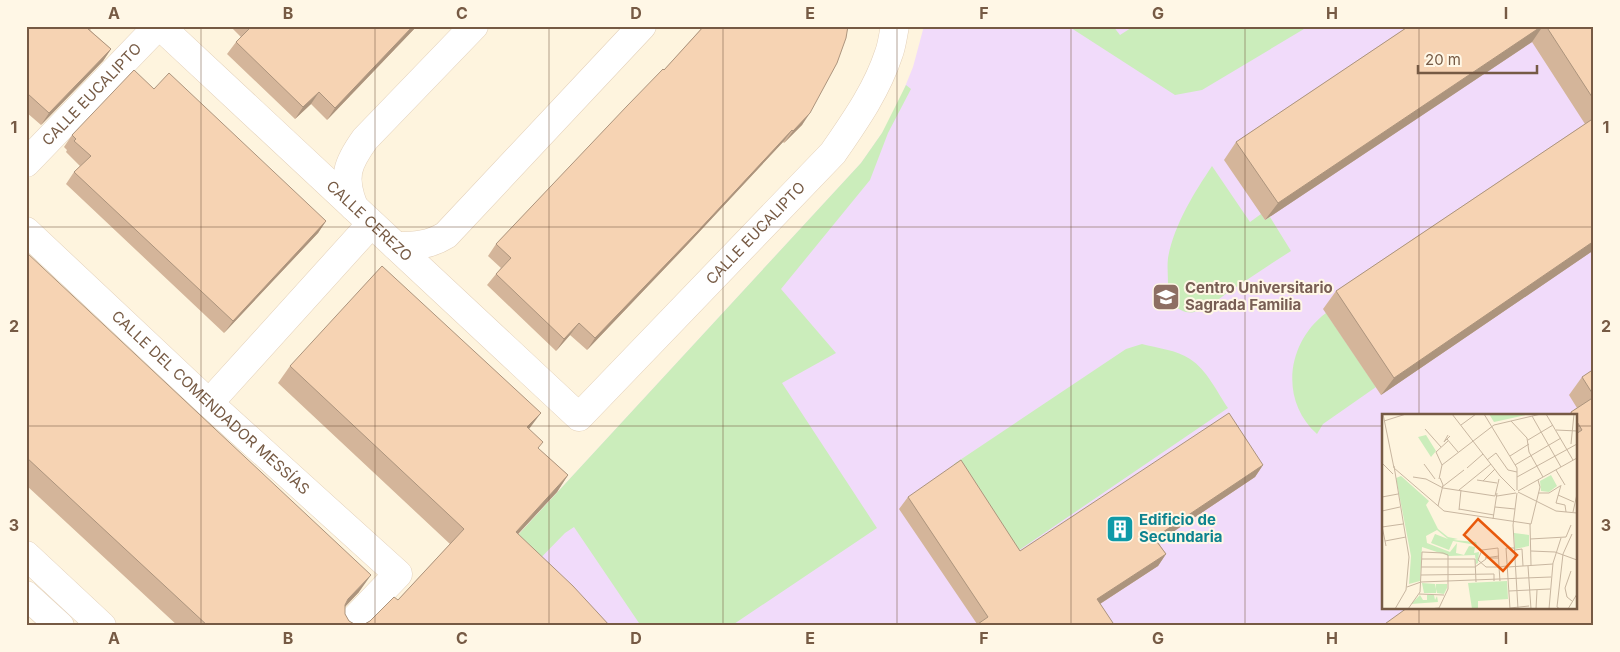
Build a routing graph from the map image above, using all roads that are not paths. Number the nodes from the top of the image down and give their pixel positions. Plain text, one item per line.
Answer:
1 (159, 26) edge
2 (474, 26) edge
3 (642, 26) edge
4 (895, 26) edge
5 (26, 164) edge
6 (362, 216) junction
7 (26, 231) edge
8 (396, 246) junction
9 (209, 403) junction
10 (580, 417) joint
11 (26, 555) edge
12 (26, 595) edge
13 (60, 626) edge
14 (102, 626) edge
15 (348, 626) edge

1 - 5 street, CALLE EUCALIPTO
1 - 6 street, CALLE CEREZO
2 - 6 street
3 - 8 street
4 - 10 street, CALLE EUCALIPTO
6 - 8 street, CALLE CEREZO
6 - 9 street
7 - 9 street, CALLE DEL COMENDADOR MESSÍAS
8 - 10 street, CALLE CEREZO
9 - 15 street, CALLE DEL COMENDADOR MESSÍAS
11 - 14 street
12 - 13 street

